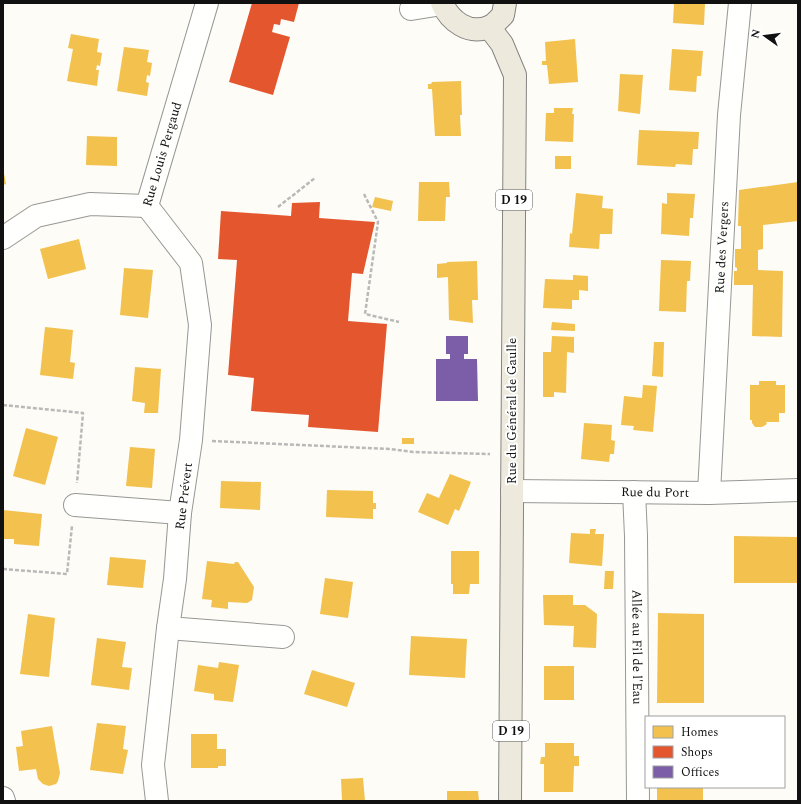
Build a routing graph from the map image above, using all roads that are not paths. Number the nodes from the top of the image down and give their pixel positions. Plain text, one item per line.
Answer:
1 (207, 3) edge
2 (505, 3) edge
3 (740, 3) edge
4 (442, 4) edge
5 (410, 9) dead end
6 (489, 27) junction
7 (147, 206) junction
8 (3, 238) edge
9 (798, 490) edge
10 (512, 491) junction
11 (634, 492) junction
12 (710, 493) junction
13 (75, 505) road end
14 (180, 513) junction
15 (168, 628) junction
16 (283, 637) dead end
17 (157, 801) edge
18 (510, 801) edge
19 (638, 801) edge

1 - 7 street, Rue Louis Pergaud
2 - 6 main road
3 - 12 street, Rue des Vergers
4 - 5 street
4 - 6 main road
6 - 10 main road, Rue du Général de Gaulle / D 19
7 - 8 street, Rue Louis Pergaud
7 - 14 street, Rue Prévert
9 - 12 street, Rue du Port
10 - 11 street, Rue du Port
10 - 18 main road, Rue du Général de Gaulle / D 19
11 - 12 street, Rue du Port
11 - 19 street, Allée au Fil de l'Eau
13 - 14 street
14 - 15 street, Rue Prévert
15 - 16 street
15 - 17 street, Rue Prévert

